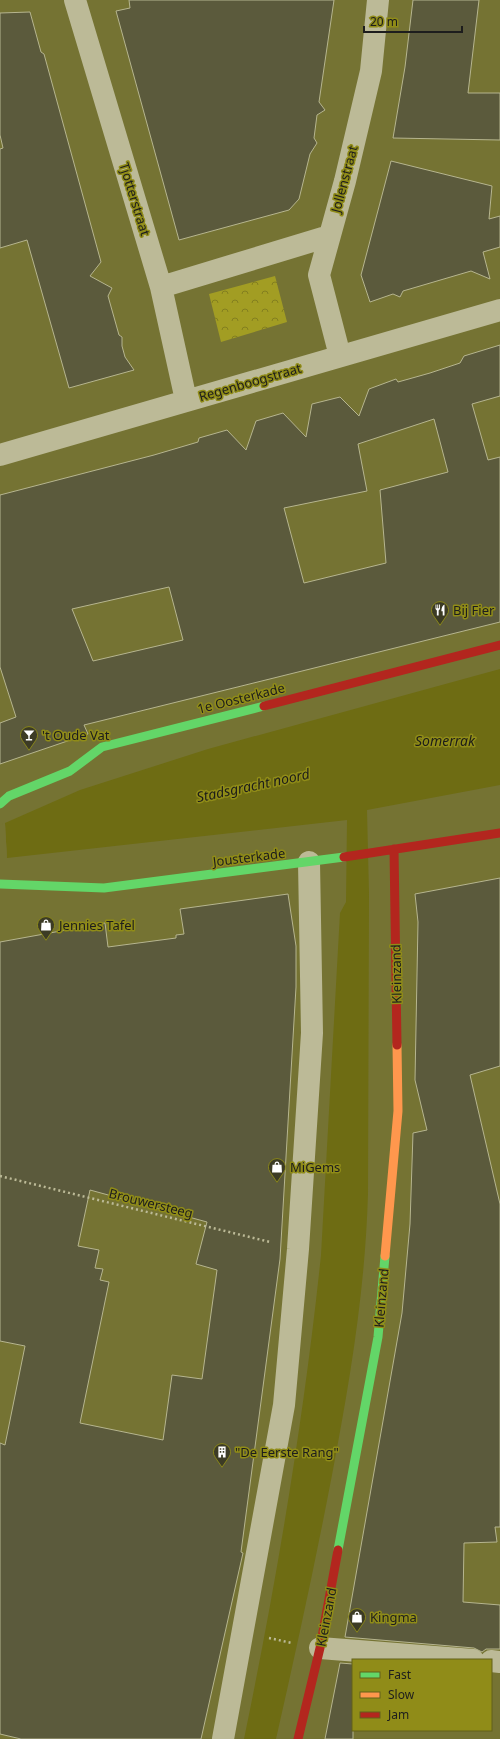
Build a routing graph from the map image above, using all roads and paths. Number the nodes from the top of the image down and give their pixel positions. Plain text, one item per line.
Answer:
1 (75, 0) edge
2 (378, 0) edge
3 (329, 236) junction
4 (161, 287) junction
5 (500, 310) edge
6 (340, 356) junction
7 (186, 400) junction
8 (0, 455) edge
9 (500, 645) edge
10 (0, 804) edge
11 (500, 833) edge
12 (394, 849) junction
13 (309, 862) junction
14 (0, 884) edge
15 (0, 1176) edge
16 (298, 1249) junction
17 (263, 1636) dead end
18 (310, 1646) junction
19 (461, 1659) edge
20 (223, 1739) edge
21 (298, 1739) edge

1 - 4 street, Tjotterstraat
2 - 3 street, Jollenstraat
3 - 4 street
3 - 6 street, Jollenstraat
4 - 7 street, Tjotterstraat
5 - 6 street, Regenboogstraat
6 - 7 street, Regenboogstraat
7 - 8 street, Regenboogstraat
9 - 10 street, 1e Oosterkade
11 - 12 street, Jousterkade
12 - 13 street, Jousterkade
12 - 18 street, Kleinzand
13 - 14 street, Jousterkade
13 - 16 street
15 - 16 path, Brouwersteeg
16 - 20 street
17 - 18 path
18 - 19 street
18 - 21 street, Kleinzand

